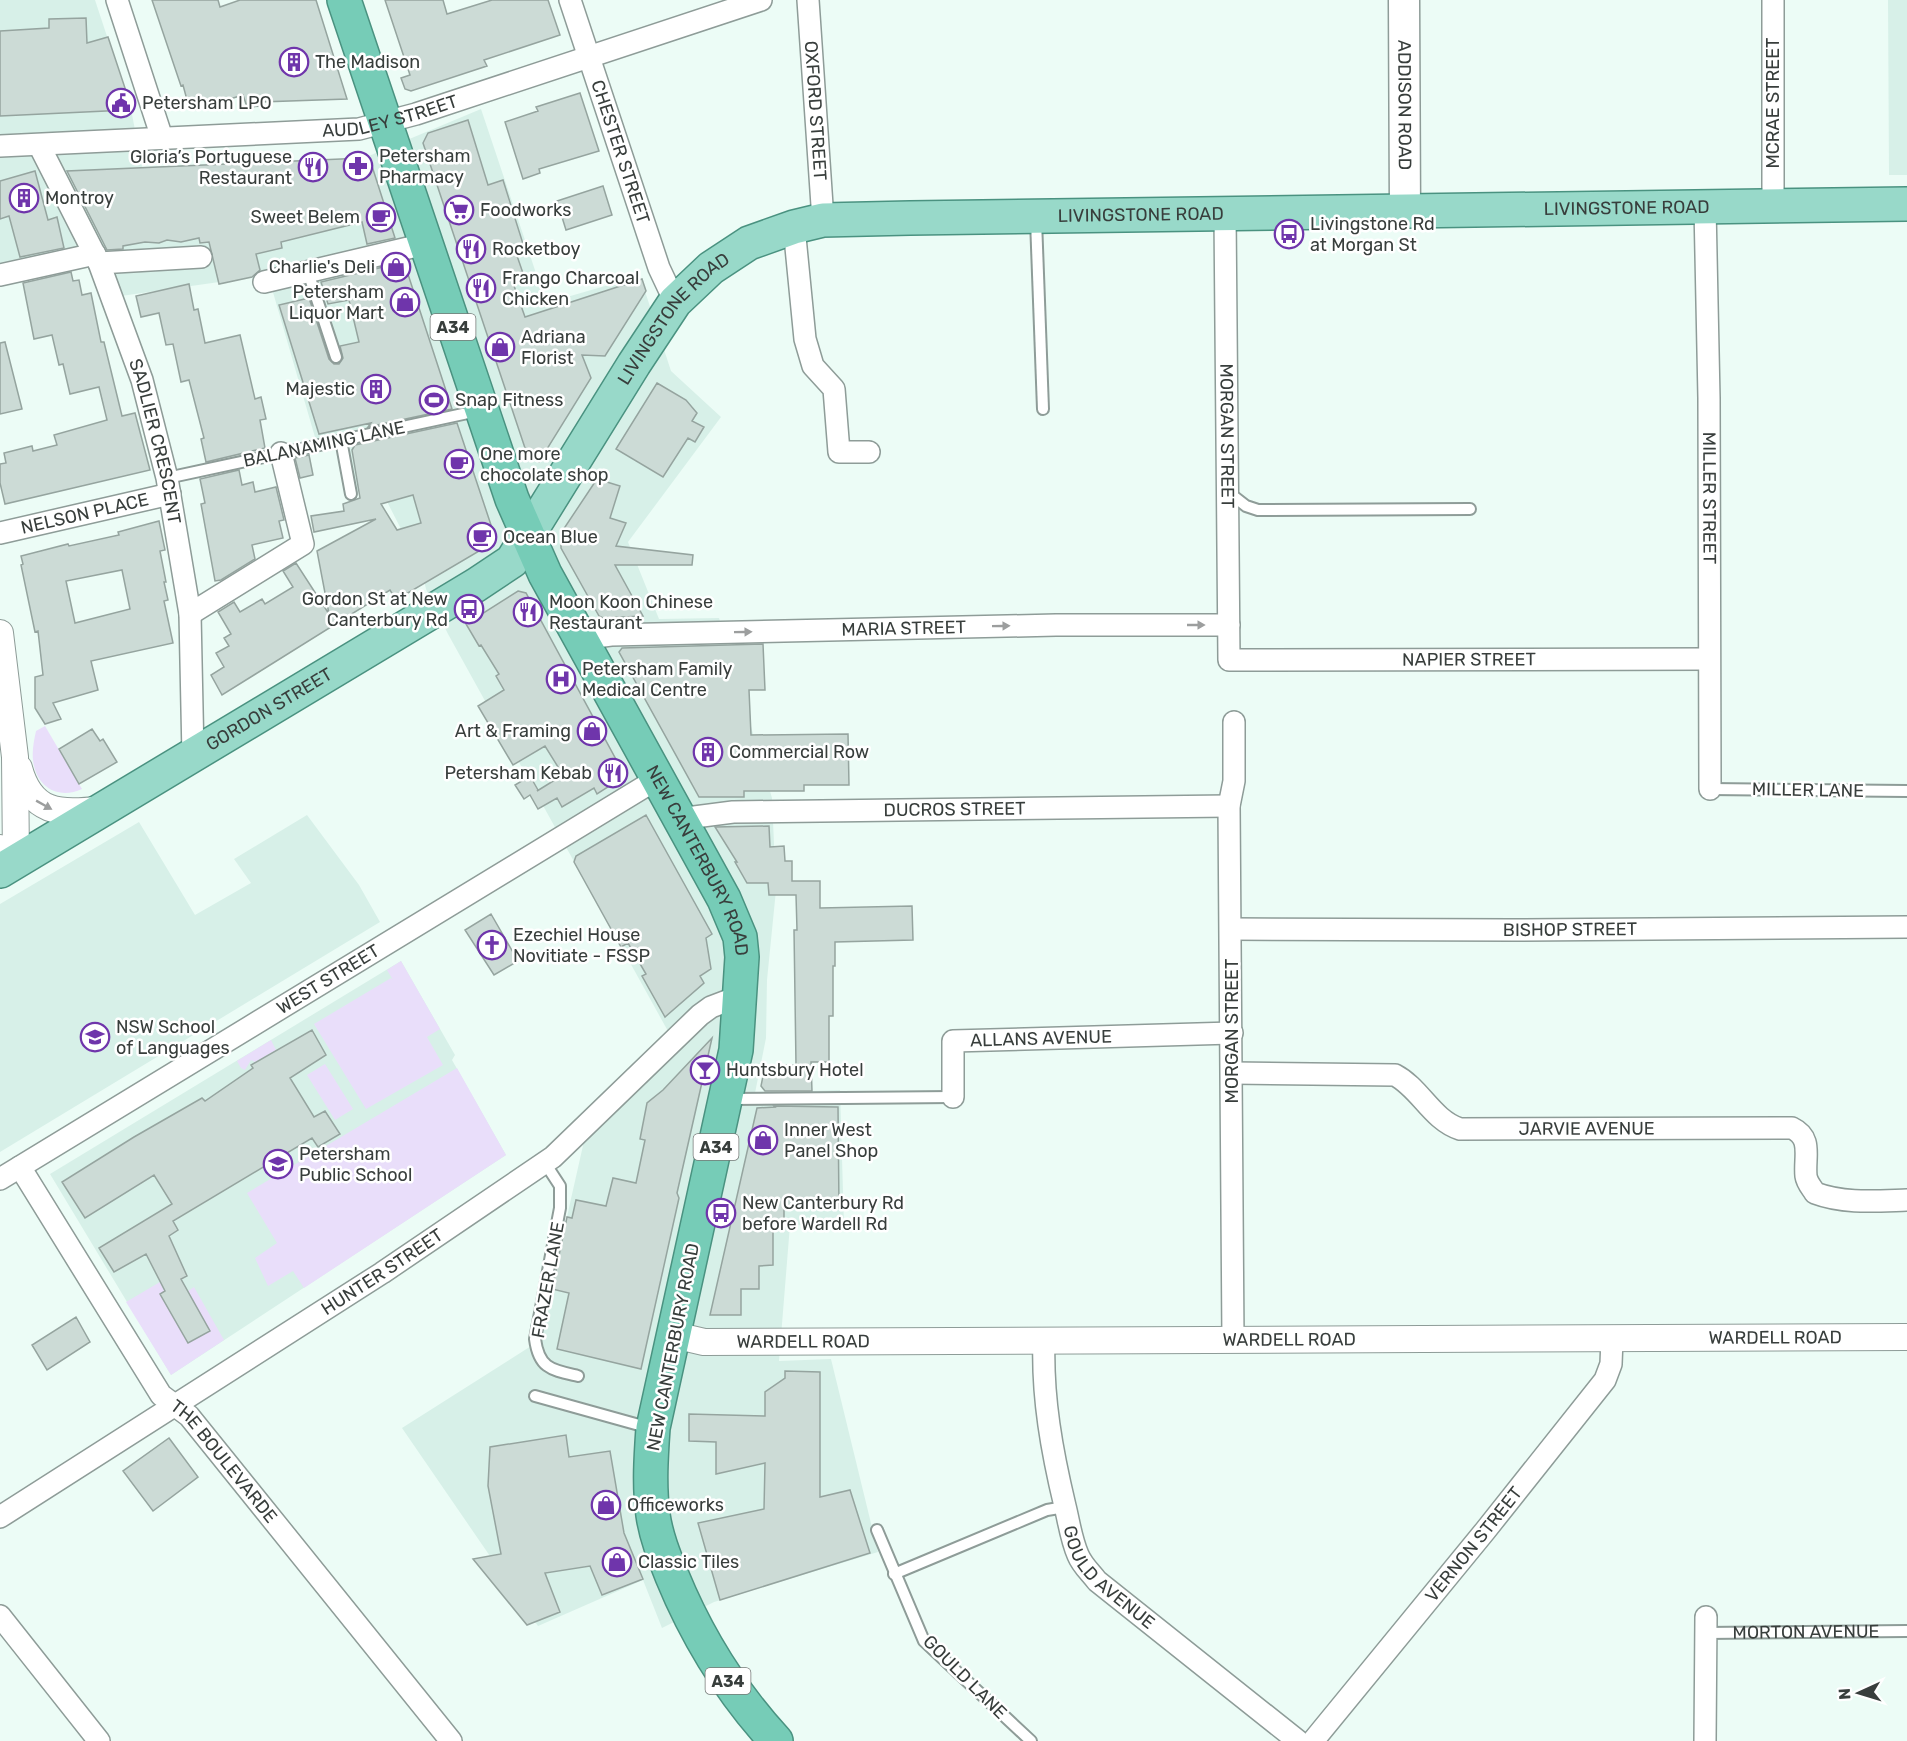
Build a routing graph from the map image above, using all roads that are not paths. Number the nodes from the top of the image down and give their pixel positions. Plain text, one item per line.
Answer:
1 (117, 0) edge
2 (345, 0) edge
3 (570, 0) edge
4 (761, 0) edge
5 (808, 0) edge
6 (1404, 0) edge
7 (1773, 0) edge
8 (589, 58) junction
9 (385, 122) junction
10 (162, 138) junction
11 (39, 145) junction
12 (0, 146) edge
13 (1907, 204) edge
14 (1773, 206) junction
15 (1705, 207) junction
16 (1405, 211) junction
17 (1225, 214) junction
18 (1036, 217) junction
19 (809, 224) junction
20 (425, 244) junction
21 (201, 257) dead end
22 (97, 259) junction
23 (308, 272) junction
24 (0, 275) edge
25 (264, 282) dead end
26 (675, 302) junction
27 (336, 357) dead end
28 (1043, 409) dead end
29 (480, 410) junction
30 (341, 440) junction
31 (869, 452) dead end
32 (282, 453) junction
33 (169, 486) junction
34 (1228, 492) junction
35 (351, 494) dead end
36 (1470, 509) dead end
37 (0, 533) edge
38 (528, 536) junction
39 (190, 614) junction
40 (1229, 625) junction
41 (0, 633) edge
42 (580, 639) junction
43 (1708, 659) junction
44 (1229, 660) joint
45 (6, 690) junction
46 (1234, 722) dead end
47 (0, 725) edge
48 (193, 756) junction
49 (15, 757) junction
50 (657, 779) junction
51 (1710, 789) joint
52 (1907, 791) edge
53 (1229, 806) junction
54 (105, 808) junction
55 (679, 819) junction
56 (5, 860) edge
57 (1907, 927) edge
58 (1232, 929) junction
59 (740, 996) junction
60 (1232, 1033) junction
61 (1233, 1073) junction
62 (953, 1097) joint
63 (727, 1099) junction
64 (545, 1162) junction
65 (20, 1167) junction
66 (0, 1179) edge
67 (1907, 1200) edge
68 (674, 1335) junction
69 (1907, 1337) edge
70 (1612, 1339) junction
71 (1233, 1340) junction
72 (1044, 1341) junction
73 (578, 1376) dead end
74 (535, 1396) dead end
75 (174, 1406) junction
76 (653, 1428) junction
77 (1065, 1507) junction
78 (0, 1517) edge
79 (877, 1530) dead end
80 (894, 1574) junction
81 (0, 1616) edge
82 (1706, 1625) joint
83 (1907, 1630) edge
84 (99, 1741) edge
85 (451, 1741) edge
86 (776, 1741) edge
87 (1031, 1741) edge
88 (1298, 1741) edge
89 (1313, 1741) edge
90 (1705, 1741) edge

1 - 10 street
2 - 9 highway, NEW CANTERBURY ROAD / A34
3 - 8 street, CHESTER STREET
4 - 8 street, AUDLEY STREET
5 - 19 street, OXFORD STREET
6 - 16 main road, ADDISON ROAD
7 - 14 street, MCRAE STREET
8 - 9 street, AUDLEY STREET
8 - 26 street, CHESTER STREET
9 - 10 street, AUDLEY STREET
9 - 20 highway, NEW CANTERBURY ROAD / A34
10 - 11 street, AUDLEY STREET
11 - 12 street, AUDLEY STREET
11 - 22 street, SADLIER CRESCENT
13 - 14 main road, LIVINGSTONE ROAD
14 - 15 main road, LIVINGSTONE ROAD
15 - 16 main road, LIVINGSTONE ROAD
15 - 43 street, MILLER STREET
16 - 17 main road, LIVINGSTONE ROAD
17 - 18 main road, LIVINGSTONE ROAD
17 - 34 street, MORGAN STREET
18 - 19 main road, LIVINGSTONE ROAD
18 - 28 lane
19 - 26 main road, LIVINGSTONE ROAD
19 - 31 street, OXFORD STREET
20 - 23 street
20 - 29 highway, NEW CANTERBURY ROAD / A34
21 - 22 street
22 - 24 street
22 - 33 street, SADLIER CRESCENT
23 - 25 street
23 - 27 lane
26 - 38 main road, LIVINGSTONE ROAD
29 - 30 lane, BALANAMING LANE
29 - 38 highway, NEW CANTERBURY ROAD / A34
30 - 32 lane, BALANAMING LANE
30 - 35 lane
32 - 33 lane, BALANAMING LANE
32 - 39 street
33 - 37 street, NELSON PLACE
33 - 39 street, SADLIER CRESCENT
34 - 36 lane
34 - 40 street, MORGAN STREET
38 - 42 highway, NEW CANTERBURY ROAD / A34
38 - 48 main road, GORDON STREET
39 - 48 street, SADLIER CRESCENT
42 -> 40 street, MARIA STREET
40 - 44 street, MORGAN STREET
41 - 45 street
42 - 50 highway, NEW CANTERBURY ROAD / A34
43 - 44 street, NAPIER STREET
43 - 51 street, MILLER STREET
45 - 47 street
45 - 49 street
46 - 53 street, MORGAN STREET
48 - 54 main road, GORDON STREET
49 -> 54 street
49 - 56 street
50 - 55 highway, NEW CANTERBURY ROAD / A34
50 - 65 street, WEST STREET
51 - 52 lane, MILLER LANE
53 - 55 street, DUCROS STREET
53 - 58 street, MORGAN STREET
54 - 56 main road, GORDON STREET
55 - 59 highway, NEW CANTERBURY ROAD / A34
57 - 58 street, BISHOP STREET
58 - 60 street, MORGAN STREET
59 - 63 highway, NEW CANTERBURY ROAD / A34
59 - 64 street, HUNTER STREET
60 - 61 street, MORGAN STREET
60 - 62 street, ALLANS AVENUE
61 - 67 street, JARVIE AVENUE
61 - 71 street, MORGAN STREET
62 - 63 lane, ALLANS AVENUE
63 - 68 highway, NEW CANTERBURY ROAD / A34
64 - 73 lane, FRAZER LANE
64 - 75 street, HUNTER STREET
65 - 66 street, WEST STREET
65 - 75 street, THE BOULEVARDE
68 - 72 street, WARDELL ROAD
68 - 76 highway, NEW CANTERBURY ROAD / A34
69 - 70 street, WARDELL ROAD
70 - 71 street, WARDELL ROAD
70 - 89 street, VERNON STREET
71 - 72 street, WARDELL ROAD
72 - 77 street, GOULD AVENUE
74 - 76 lane
75 - 78 street, HUNTER STREET
75 - 85 street, THE BOULEVARDE
76 - 86 highway, NEW CANTERBURY ROAD / A34
77 - 80 lane
77 - 88 street, GOULD AVENUE
79 - 80 lane, GOULD LANE
80 - 87 lane, GOULD LANE
81 - 84 street
82 - 83 lane, MORTON AVENUE
82 - 90 street, MORTON AVENUE

